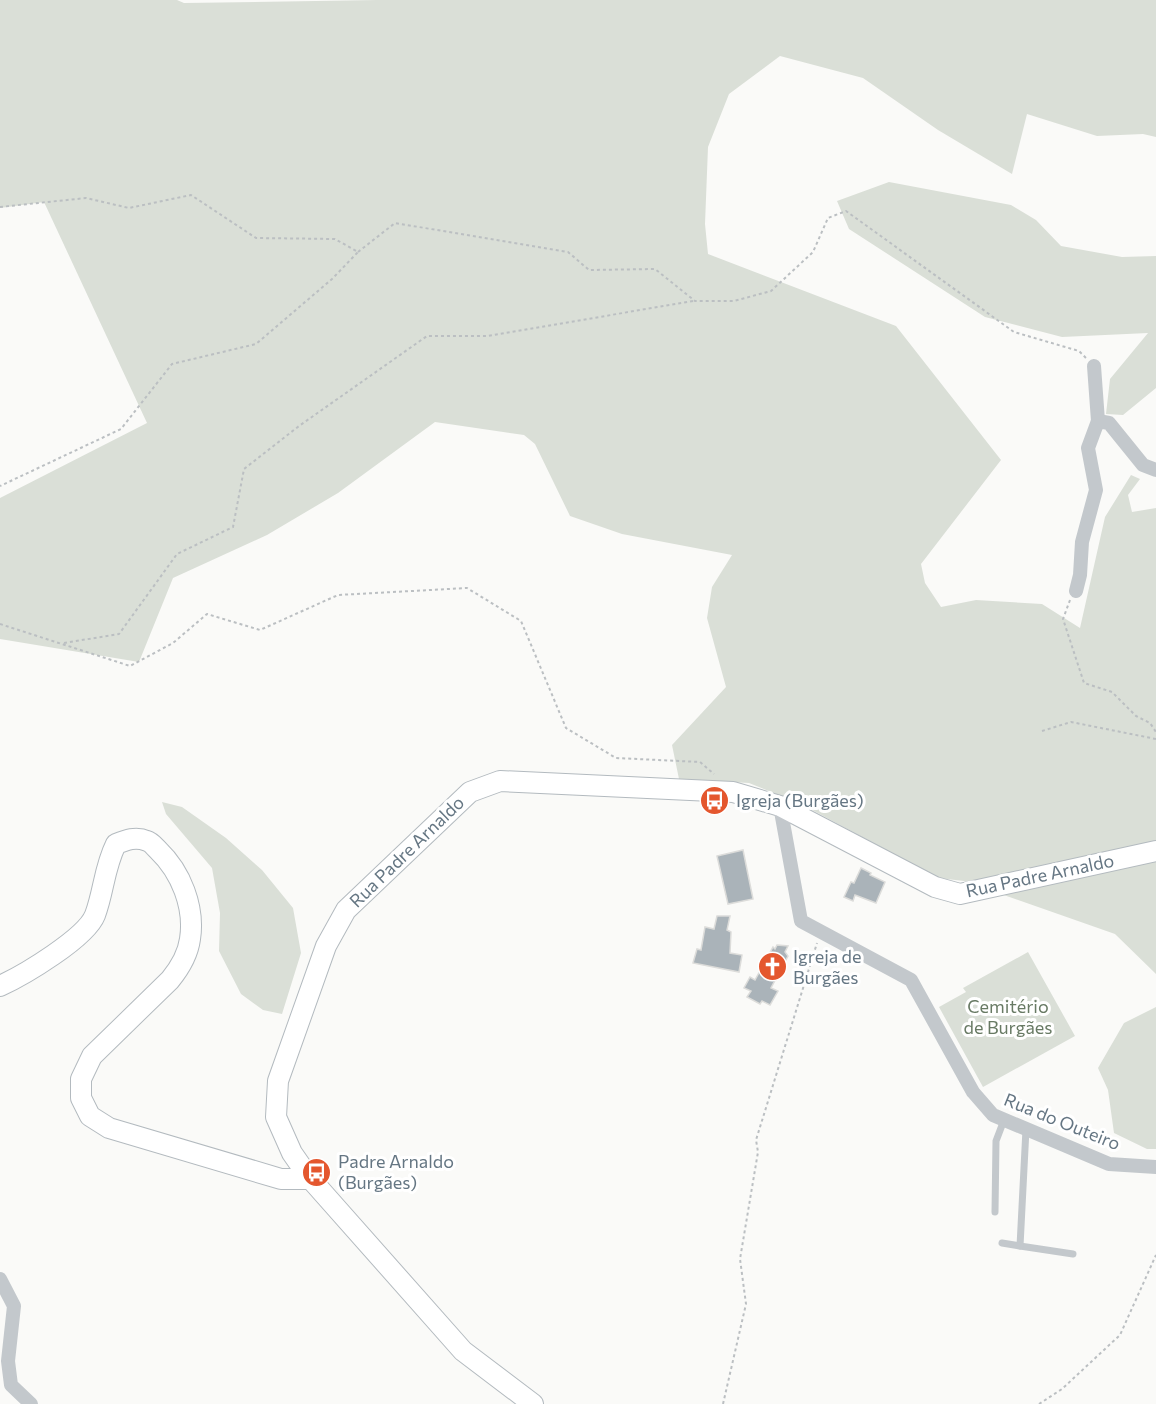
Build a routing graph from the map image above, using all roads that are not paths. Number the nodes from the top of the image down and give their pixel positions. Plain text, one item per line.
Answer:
1 (1094, 366) road end
2 (1098, 421) junction
3 (1156, 470) edge
4 (1076, 591) road end
5 (780, 806) junction
6 (1156, 852) edge
7 (0, 986) edge
8 (1004, 1120) junction
9 (1026, 1130) junction
10 (1156, 1167) edge
11 (311, 1179) junction
12 (995, 1212) dead end
13 (1002, 1243) dead end
14 (1020, 1246) junction
15 (1073, 1254) dead end
16 (0, 1279) edge
17 (31, 1404) edge
18 (533, 1404) edge

1 - 2 street
2 - 3 street
2 - 4 street
5 - 6 street, Rua Padre Arnaldo
5 - 8 street, Rua do Outeiro
5 - 11 street, Rua Padre Arnaldo
7 - 11 street
8 - 9 street, Rua do Outeiro
8 - 12 lane
9 - 10 street, Rua do Outeiro
9 - 14 lane
11 - 18 street, Rua Padre Arnaldo
13 - 14 lane
14 - 15 lane
16 - 17 street

